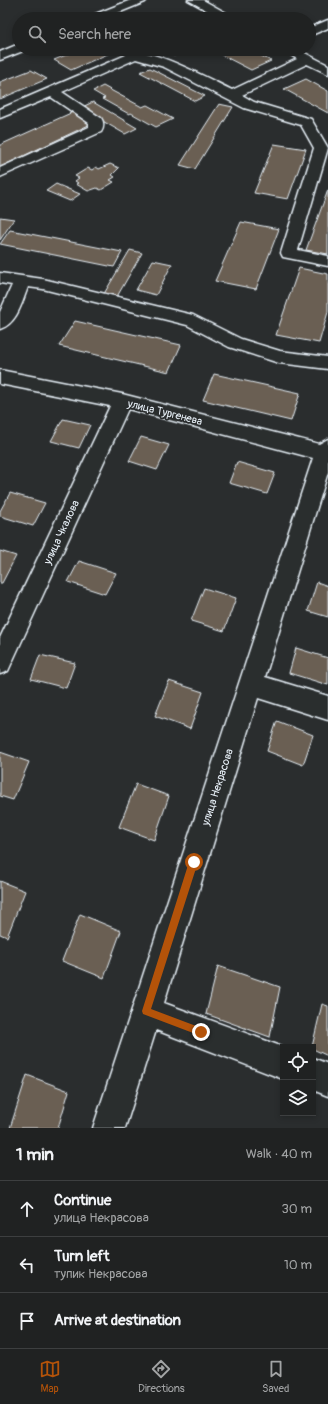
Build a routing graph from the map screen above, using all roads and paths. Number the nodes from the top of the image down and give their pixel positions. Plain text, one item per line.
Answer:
1 (141, 0) edge
2 (194, 0) edge
3 (97, 5) dead end
4 (90, 12) edge
5 (110, 12) edge
6 (217, 12) edge
7 (328, 24) edge
8 (316, 29) edge
9 (12, 51) edge
10 (0, 56) edge
11 (122, 56) edge
12 (143, 56) edge
13 (301, 56) edge
14 (307, 59) junction
15 (328, 70) edge
16 (53, 92) junction
17 (232, 95) junction
18 (0, 114) edge
19 (0, 173) edge
20 (328, 261) edge
21 (0, 278) edge
22 (22, 281) junction
23 (0, 323) edge
24 (328, 363) edge
25 (0, 377) edge
26 (122, 401) junction
27 (327, 451) edge
28 (0, 663) edge
29 (250, 684) junction
30 (328, 708) edge
31 (146, 1011) junction
32 (280, 1062) edge
33 (316, 1075) edge
34 (328, 1080) edge
35 (109, 1128) edge

1 - 5 street
2 - 6 street
3 - 4 street
7 - 8 street
9 - 10 street
11 - 16 street
12 - 17 street
13 - 14 street
14 - 15 street
14 - 17 street
16 - 18 street
16 - 19 street
17 - 20 street
21 - 22 street
22 - 23 street
22 - 24 street
25 - 26 street, улица Тургенева
26 - 27 street, улица Тургенева
26 - 28 street, улица Чкалова
27 - 29 street, улица Некрасова
29 - 30 street
29 - 31 street, улица Некрасова
31 - 32 street
31 - 35 street, улица Некрасова
33 - 34 street

